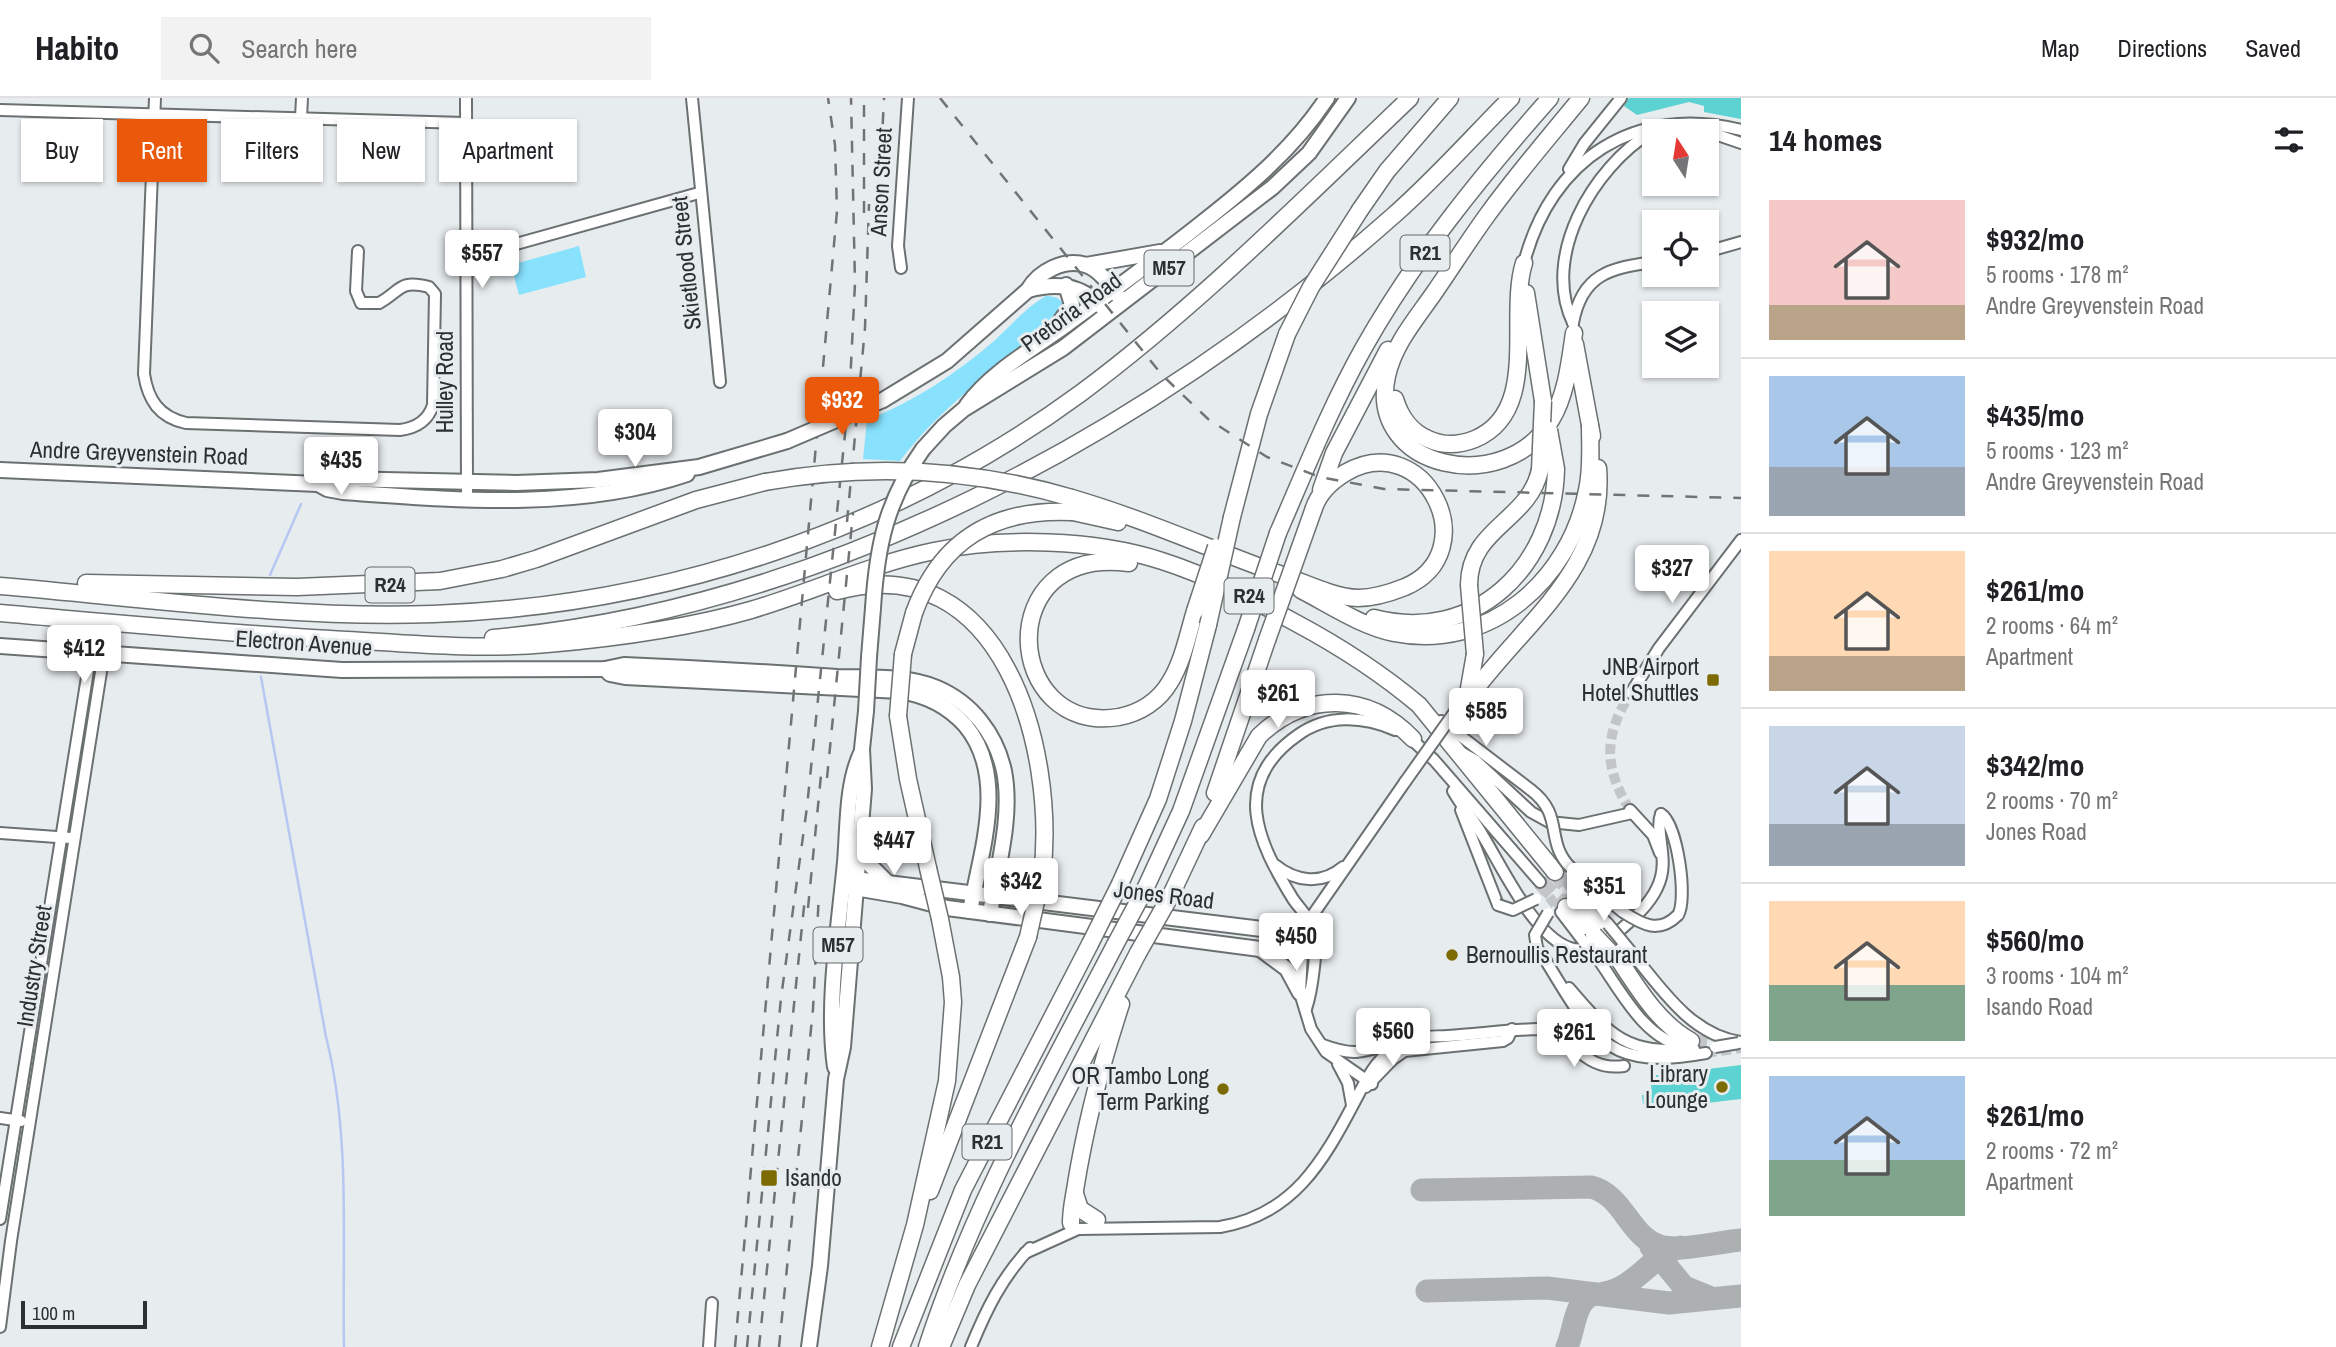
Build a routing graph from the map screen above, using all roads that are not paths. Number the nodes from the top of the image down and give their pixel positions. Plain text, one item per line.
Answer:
1 (155, 98) edge
2 (302, 98) edge
3 (466, 98) edge
4 (692, 98) edge
5 (908, 98) edge
6 (1326, 98) edge
7 (1349, 98) edge
8 (1410, 98) edge
9 (1450, 98) edge
10 (1511, 98) edge
11 (1550, 98) edge
12 (1581, 98) edge
13 (1621, 98) edge
14 (0, 110) edge
15 (155, 114) junction
16 (301, 118) junction
17 (465, 119) edge
18 (439, 122) edge
19 (1719, 127) edge
20 (1741, 130) edge
21 (1642, 133) edge
22 (1719, 135) edge
23 (1642, 140) edge
24 (1741, 143) edge
25 (1562, 180) junction
26 (465, 182) edge
27 (699, 194) junction
28 (1488, 213) junction
29 (1738, 243) edge
30 (1719, 248) edge
31 (1169, 249) junction
32 (358, 251) dead end
33 (466, 258) junction
34 (1524, 262) junction
35 (1642, 264) edge
36 (1086, 265) junction
37 (901, 268) dead end
38 (1066, 285) junction
39 (1028, 290) junction
40 (1119, 297) junction
41 (1098, 302) junction
42 (1423, 309) junction
43 (1109, 314) junction
44 (1573, 328) junction
45 (1039, 345) junction
46 (720, 382) dead end
47 (964, 409) junction
48 (1590, 425) junction
49 (699, 467) junction
50 (0, 470) edge
51 (1548, 470) junction
52 (467, 482) junction
53 (318, 484) junction
54 (467, 499) junction
55 (1072, 505) junction
56 (1315, 505) junction
57 (1231, 513) junction
58 (1741, 540) edge
59 (1244, 561) junction
60 (1180, 568) junction
61 (0, 578) edge
62 (0, 586) edge
63 (1328, 604) junction
64 (0, 613) edge
65 (700, 623) junction
66 (416, 644) junction
67 (0, 646) edge
68 (97, 652) junction
69 (605, 669) junction
70 (1631, 693) tunnel mouth
71 (1467, 695) junction
72 (1419, 705) junction
73 (79, 731) junction
74 (93, 734) junction
75 (1413, 739) junction
76 (862, 749) junction
77 (1456, 750) junction
78 (1441, 769) junction
79 (1457, 798) junction
80 (861, 830) junction
81 (0, 832) edge
82 (1201, 835) junction
83 (63, 837) junction
84 (76, 838) junction
85 (999, 857) junction
86 (1352, 858) junction
87 (1270, 861) junction
88 (977, 868) junction
89 (1555, 872) tunnel mouth
90 (1661, 877) junction
91 (849, 883) junction
92 (888, 883) junction
93 (1540, 884) tunnel mouth
94 (945, 889) junction
95 (973, 893) junction
96 (993, 896) junction
97 (1023, 900) junction
98 (1571, 904) tunnel mouth
99 (970, 911) junction
100 (990, 914) junction
101 (1308, 933) junction
102 (1260, 949) junction
103 (1610, 950) junction
104 (1546, 961) junction
105 (1131, 968) junction
106 (1300, 993) junction
107 (1307, 1009) junction
108 (1512, 1029) junction
109 (1691, 1041) tunnel mouth
110 (1740, 1043) edge
111 (1320, 1044) junction
112 (1406, 1046) junction
113 (1710, 1050) junction
114 (1336, 1062) junction
115 (1624, 1066) dead end
116 (1365, 1085) junction
117 (1352, 1105) junction
118 (0, 1118) edge
119 (17, 1121) junction
120 (30, 1122) junction
121 (1075, 1191) junction
122 (0, 1219) edge
123 (1097, 1220) junction
124 (1071, 1223) junction
125 (915, 1225) junction
126 (1143, 1226) junction
127 (1025, 1253) junction
128 (712, 1303) dead end
129 (0, 1327) edge
130 (709, 1347) edge
131 (809, 1347) edge
132 (880, 1347) edge
133 (901, 1347) edge
134 (927, 1347) edge
135 (941, 1347) edge
136 (971, 1347) edge

1 - 15 street
2 - 16 street
3 - 17 street, Hulley Road
4 - 27 street, Skietlood Street
5 - 37 street, Anson Street
6 - 31 main road, Pretoria Road / M57
7 - 40 main road, Pretoria Road / M57
8 - 62 highway
9 - 57 highway, R21, bridge
10 - 66 highway
11 - 134 highway, R21, bridge
12 - 28 highway
13 - 25 street
14 - 15 street
15 - 16 street
15 - 32 street
16 - 18 street
19 - 20 street
21 - 25 street
22 - 24 street
23 - 44 street
25 - 34 street
26 - 33 street, Hulley Road
27 - 33 street
27 - 46 street, Skietlood Street
28 - 42 highway
28 - 56 highway
29 - 30 street
31 - 36 main road, Andre Greyvenstein Road
31 - 40 main road, Pretoria Road / M57
33 - 52 street, Hulley Road
34 - 42 highway
34 - 51 highway, bridge
35 - 44 street
36 - 39 main road, Andre Greyvenstein Road
36 - 40 main road
38 - 39 main road
38 - 41 main road
38 - 45 main road
39 - 49 main road, Andre Greyvenstein Road, bridge
40 - 41 main road, Pretoria Road / M57
40 - 43 main road, Pretoria Road / M57
41 - 43 main road
41 - 45 main road, Pretoria Road / M57
42 - 44 highway
43 - 47 main road, Pretoria Road / M57
44 - 48 highway
45 - 47 main road, Pretoria Road / M57
47 - 76 main road, Pretoria Road / M57, bridge
48 - 63 highway
48 - 71 highway
49 - 52 main road, Andre Greyvenstein Road
49 - 54 main road, Andre Greyvenstein Road
50 - 53 main road, Andre Greyvenstein Road
51 - 63 highway
51 - 71 highway, bridge
52 - 53 main road, Andre Greyvenstein Road
52 - 54 street, Hulley Road
53 - 54 main road, Andre Greyvenstein Road
55 - 59 highway, R24
55 - 61 highway, R24, bridge
55 - 125 highway, bridge
56 - 59 highway
56 - 82 highway, bridge
57 - 60 highway, bridge
57 - 133 highway, R21, bridge
58 - 70 street
59 - 63 highway, R24
60 - 65 highway, R24
60 - 72 highway, R24
64 - 66 highway, R24
65 - 66 highway, R24
65 - 125 highway, bridge
67 - 68 main road, Electron Avenue
68 - 69 main road, Electron Avenue
68 - 73 street, Industry Street
68 - 74 street, Industry Street
69 - 85 main road, Electron Avenue
69 - 88 main road, Electron Avenue
71 - 86 street, bridge
72 - 77 highway
72 - 90 street, bridge
73 - 74 street
73 - 83 street, Industry Street
74 - 84 street, Industry Street
75 - 78 street
75 - 82 highway
75 - 87 street
76 - 80 main road, Pretoria Road / M57
76 - 91 main road, Pretoria Road / M57
77 - 89 highway
77 - 90 street
78 - 79 street
78 - 93 street
79 - 90 street
79 - 104 street, bridge
80 - 91 main road, Pretoria Road / M57
80 - 92 main road
81 - 83 street
82 - 105 highway, bridge
83 - 84 street
83 - 119 street, Industry Street
84 - 120 street, Industry Street
85 - 96 main road, Electron Avenue
85 - 97 main road
86 - 87 street
86 - 101 street
87 - 101 street
88 - 94 main road
88 - 95 main road, Electron Avenue
91 - 92 main road, Jones Road
91 - 99 main road, Jones Road
91 - 131 main road, Pretoria Road / M57
92 - 94 main road, Jones Road
94 - 95 main road, Jones Road
95 - 96 main road, Jones Road
95 - 99 main road, Electron Avenue
96 - 97 main road, Jones Road
96 - 100 main road, Electron Avenue
97 - 101 main road, Jones Road
98 - 103 highway, bridge
99 - 100 main road, Jones Road
100 - 102 main road, Jones Road
101 - 102 main road
101 - 106 street
101 - 107 street
102 - 106 main road
103 - 109 highway
103 - 110 street
103 - 113 street
104 - 113 street
104 - 113 street
105 - 121 highway
105 - 135 highway
106 - 107 street
107 - 111 street
108 - 112 street
108 - 112 street
108 - 115 street
110 - 113 street, bridge
111 - 112 street
111 - 114 street
112 - 116 street
114 - 116 street
114 - 117 street
116 - 117 street
117 - 126 street
118 - 119 street
119 - 120 street
119 - 122 street, Industry Street
120 - 129 street, Industry Street
121 - 123 highway
121 - 124 highway
123 - 124 street
123 - 126 street
124 - 127 street
125 - 132 highway
126 - 127 street
127 - 136 street
128 - 130 street

